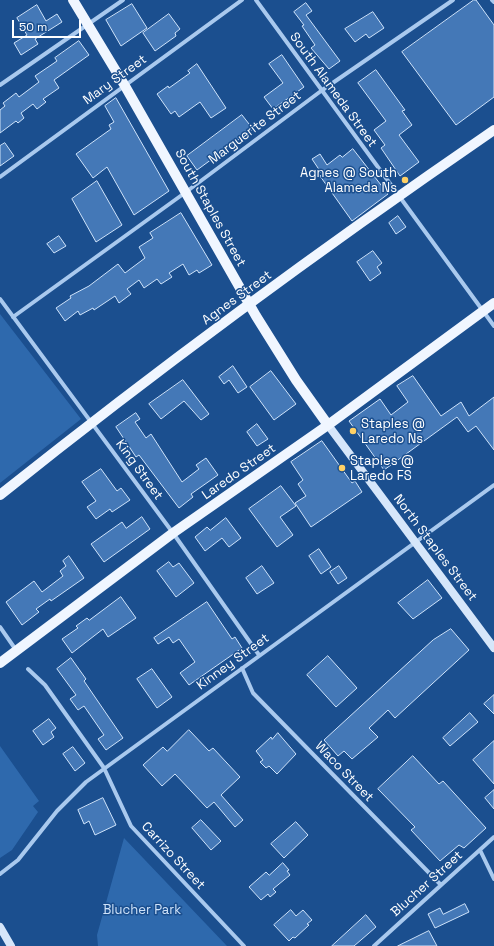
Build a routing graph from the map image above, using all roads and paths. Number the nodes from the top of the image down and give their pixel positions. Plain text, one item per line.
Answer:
1 (73, 0) edge
2 (123, 0) edge
3 (242, 0) edge
4 (256, 0) edge
5 (453, 0) edge
6 (88, 25) junction
7 (0, 85) edge
8 (125, 86) junction
9 (321, 91) junction
10 (494, 130) edge
11 (0, 177) edge
12 (186, 192) junction
13 (398, 196) junction
14 (0, 299) edge
15 (494, 303) edge
16 (249, 306) junction
17 (482, 311) junction
18 (13, 317) junction
19 (494, 326) edge
20 (91, 422) junction
21 (328, 425) junction
22 (494, 485) edge
23 (0, 495) edge
24 (173, 533) junction
25 (416, 542) junction
26 (0, 627) edge
27 (494, 648) edge
28 (16, 650) junction
29 (259, 655) junction
30 (0, 663) edge
31 (242, 668) junction
32 (28, 669) dead end
33 (104, 768) junction
34 (494, 837) edge
35 (480, 850) junction
36 (0, 874) edge
37 (494, 879) edge
38 (440, 884) junction
39 (0, 927) edge
40 (11, 946) edge
41 (244, 946) edge
42 (374, 946) edge

1 - 6 main road, South Staples Street
2 - 6 street
3 - 8 street, Mary Street
4 - 9 street, South Alameda Street
5 - 9 street, Marguerite Street
6 - 7 street
6 - 8 main road, South Staples Street
8 - 11 street, Mary Street
8 - 12 main road, South Staples Street
9 - 12 street, Marguerite Street
9 - 13 street, South Alameda Street
10 - 13 main road, Agnes Street
12 - 16 main road, South Staples Street
12 - 18 street, Marguerite Street
13 - 16 main road, Agnes Street
13 - 17 street, South Alameda Street
14 - 18 street, King Street
15 - 17 main road, Laredo Street
16 - 20 main road, Agnes Street
16 - 21 main road, South Staples Street
17 - 19 street, South Alameda Street
17 - 21 main road, Laredo Street
18 - 20 street, King Street
20 - 23 main road, Agnes Street
20 - 24 street, King Street
21 - 24 main road, Laredo Street
21 - 25 main road, North Staples Street
22 - 25 street, Kinney Street
24 - 28 main road, Laredo Street
24 - 29 street, King Street
25 - 27 main road, North Staples Street
25 - 29 street, Kinney Street
26 - 28 street
28 - 30 main road, Laredo Street
29 - 31 street, Kinney Street
31 - 33 street, Kinney Street
31 - 38 street, Waco Street
32 - 33 street, Carrizo Street
33 - 36 street, Kinney Street
33 - 41 street, Carrizo Street
34 - 35 street, Blucher Street
35 - 37 street
35 - 38 street, Blucher Street
38 - 42 street, Blucher Street
39 - 40 main road

